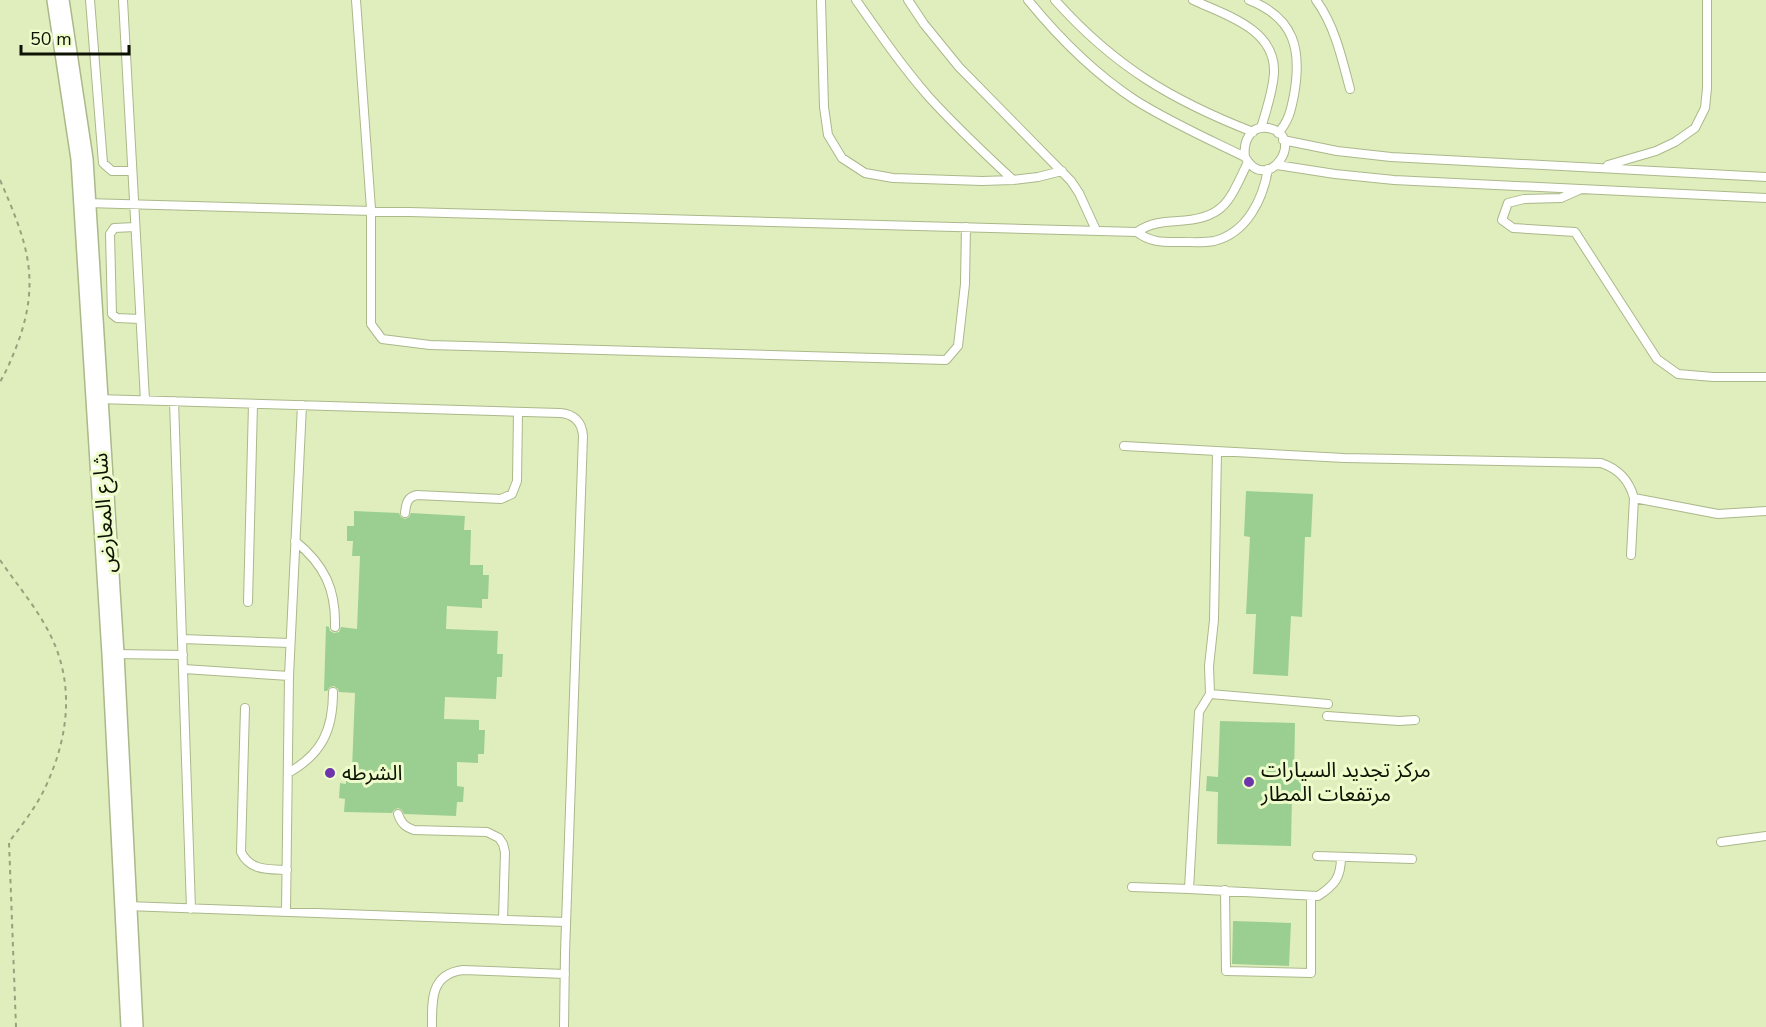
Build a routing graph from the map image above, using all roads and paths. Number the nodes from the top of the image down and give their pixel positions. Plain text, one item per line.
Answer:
1 (58, 0) edge
2 (90, 0) edge
3 (123, 0) edge
4 (356, 0) edge
5 (821, 0) edge
6 (856, 0) edge
7 (908, 0) edge
8 (1028, 0) edge
9 (1056, 0) edge
10 (1193, 0) edge
11 (1249, 0) edge
12 (1316, 0) edge
13 (1707, 0) edge
14 (1350, 89) dead end
15 (1261, 128) junction
16 (1252, 132) junction
17 (1278, 133) junction
18 (1283, 140) junction
19 (1247, 159) junction
20 (1277, 165) junction
21 (1601, 168) junction
22 (1268, 169) junction
23 (132, 171) junction
24 (1062, 171) junction
25 (1766, 177) edge
26 (0, 180) edge
27 (1014, 180) junction
28 (1580, 189) junction
29 (1766, 198) edge
30 (84, 203) junction
31 (134, 203) junction
32 (371, 210) junction
33 (135, 227) junction
34 (966, 227) junction
35 (1096, 230) junction
36 (1137, 232) junction
37 (140, 319) junction
38 (1766, 377) edge
39 (0, 382) edge
40 (97, 399) junction
41 (145, 400) junction
42 (174, 401) junction
43 (253, 404) junction
44 (302, 405) junction
45 (518, 412) junction
46 (1124, 446) dead end
47 (1217, 452) junction
48 (1634, 498) junction
49 (1766, 512) edge
50 (405, 513) dead end
51 (295, 541) junction
52 (1631, 555) dead end
53 (0, 560) edge
54 (248, 602) dead end
55 (335, 627) dead end
56 (182, 639) junction
57 (290, 643) junction
58 (113, 654) junction
59 (183, 655) junction
60 (184, 669) junction
61 (289, 676) junction
62 (333, 692) dead end
63 (1210, 694) junction
64 (1328, 704) dead end
65 (245, 708) dead end
66 (1327, 716) dead end
67 (1415, 720) dead end
68 (288, 773) junction
69 (398, 814) dead end
70 (1766, 836) edge
71 (1721, 842) dead end
72 (1317, 856) dead end
73 (1341, 856) junction
74 (1412, 859) dead end
75 (287, 870) junction
76 (1132, 887) dead end
77 (1189, 889) junction
78 (1225, 890) junction
79 (1311, 896) junction
80 (126, 906) junction
81 (191, 909) junction
82 (286, 912) junction
83 (503, 920) junction
84 (566, 922) junction
85 (565, 974) junction
86 (16, 1027) edge
87 (132, 1027) edge
88 (432, 1027) edge
89 (564, 1027) edge

1 - 30 main road, شارع المعارض
2 - 23 lane
3 - 23 lane
4 - 32 lane
5 - 27 lane
6 - 27 lane
7 - 24 lane
8 - 19 lane
9 - 16 lane
10 - 15 lane
11 - 17 lane
12 - 14 lane
13 - 21 lane
15 - 16 lane
15 - 17 lane
16 - 19 lane
17 - 18 lane
18 - 20 lane
18 - 21 lane
19 - 22 lane
19 - 36 lane
20 - 22 lane
20 - 28 lane
21 - 25 lane
22 - 36 lane
23 - 31 lane
24 - 27 lane
24 - 35 lane
26 - 39 path
28 - 29 lane
28 - 38 lane
30 - 31 lane
30 - 40 main road, شارع المعارض
31 - 32 lane
31 - 33 lane
32 - 34 lane
32 - 34 lane
33 - 37 lane
33 - 37 lane
34 - 35 lane
35 - 36 lane
37 - 41 lane
40 - 41 lane
40 - 58 main road, شارع المعارض
41 - 42 lane
42 - 43 lane
42 - 56 lane
43 - 44 lane
43 - 54 lane
44 - 45 lane
44 - 51 lane
45 - 50 lane
45 - 84 lane
46 - 47 lane
47 - 48 lane
47 - 63 lane
48 - 49 lane
48 - 52 lane
51 - 55 lane
51 - 57 lane
53 - 86 path
56 - 57 lane
56 - 59 lane
57 - 61 lane
58 - 59 lane
58 - 80 main road, شارع المعارض
59 - 60 lane
60 - 61 lane
60 - 81 lane
61 - 68 lane
62 - 68 lane
63 - 64 lane
63 - 77 lane
65 - 75 lane
66 - 67 lane
68 - 75 lane
69 - 83 lane
70 - 71 lane
72 - 73 lane
73 - 74 lane
73 - 79 lane
75 - 82 lane
76 - 77 lane
77 - 78 lane
78 - 79 lane
78 - 79 lane
80 - 81 lane
80 - 87 main road, شارع المعارض
81 - 82 lane
82 - 83 lane
83 - 84 lane
84 - 85 lane
85 - 88 lane
85 - 89 lane

